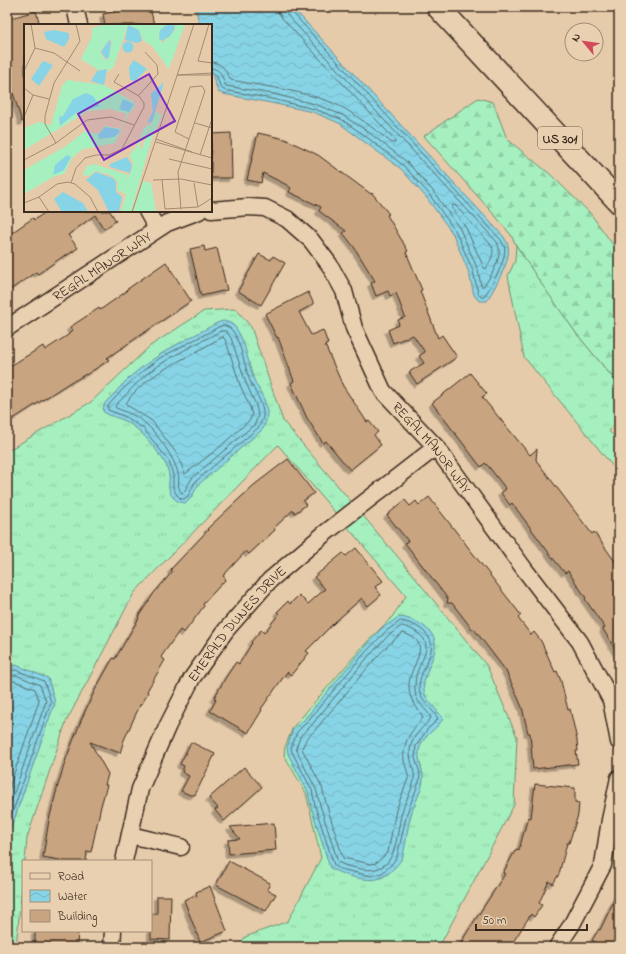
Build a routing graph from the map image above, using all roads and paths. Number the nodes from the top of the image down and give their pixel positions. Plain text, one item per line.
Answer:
1 (75, 7) edge
2 (438, 7) edge
3 (79, 24) edge
4 (619, 202) edge
5 (212, 210) edge
6 (148, 212) edge
7 (196, 212) edge
8 (157, 229) junction
9 (7, 328) edge
10 (436, 446) junction
11 (619, 742) edge
12 (619, 778) edge
13 (130, 834) junction
14 (181, 847) dead end
15 (124, 860) edge
16 (113, 932) edge
17 (112, 947) edge
18 (557, 947) edge

1 - 3 street
2 - 4 main road, US 301
5 - 10 street, REGAL MANOR WAY
6 - 8 street
7 - 8 street, REGAL MANOR WAY
8 - 9 street, REGAL MANOR WAY
10 - 11 street, REGAL MANOR WAY
10 - 13 street, EMERALD DUNES DRIVE
12 - 18 street
13 - 14 street
13 - 15 street, EMERALD DUNES DRIVE
16 - 17 street

